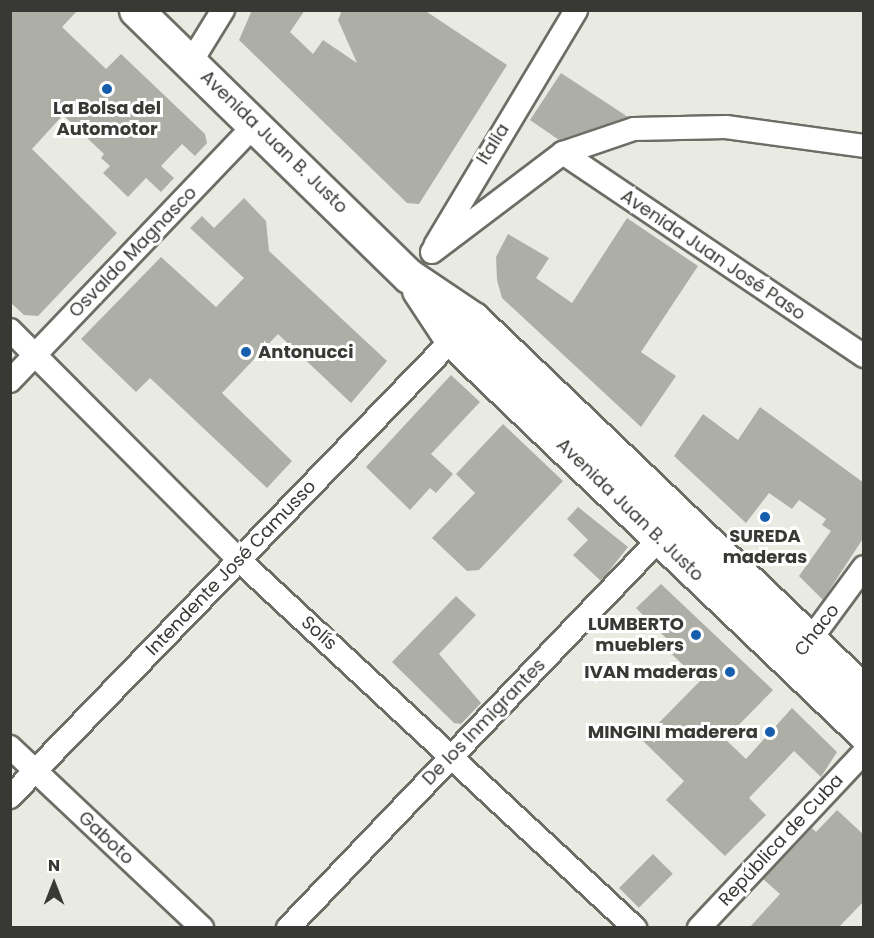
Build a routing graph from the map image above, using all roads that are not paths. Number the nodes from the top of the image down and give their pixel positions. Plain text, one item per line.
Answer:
1 (136, 10) edge
2 (223, 10) edge
3 (576, 10) edge
4 (190, 62) junction
5 (256, 124) junction
6 (864, 146) edge
7 (562, 153) junction
8 (432, 252) junction
9 (409, 276) junction
10 (10, 330) edge
11 (452, 340) junction
12 (36, 355) junction
13 (864, 356) edge
14 (10, 381) edge
15 (670, 528) junction
16 (238, 560) junction
17 (864, 567) edge
18 (801, 652) junction
19 (864, 692) edge
20 (864, 733) edge
21 (10, 747) edge
22 (864, 752) edge
23 (453, 755) junction
24 (35, 771) junction
25 (10, 797) edge
26 (202, 927) edge
27 (288, 927) edge
28 (635, 927) edge
29 (699, 927) edge

1 - 4 main road, Avenida Juan B. Justo
2 - 4 street
3 - 8 street, Italia
4 - 5 main road, Avenida Juan B. Justo
5 - 9 main road, Avenida Juan B. Justo
5 - 12 street, Osvaldo Magnasco
6 - 7 street
7 - 8 street
7 - 13 street, Avenida Juan José Paso
8 - 9 street, Italia
9 - 11 main road, Avenida Juan B. Justo
9 - 15 main road, Avenida Juan B. Justo
10 - 12 street, Solís
11 - 15 main road, Avenida Juan B. Justo
11 - 16 street, Intendente José Camusso
12 - 14 street, Osvaldo Magnasco
12 - 16 street, Solís
15 - 18 main road, Avenida Juan B. Justo
15 - 23 street, De los Inmigrantes
16 - 23 street, Solís
16 - 24 street, Intendente José Camusso
17 - 18 street, Chaco
18 - 19 main road, Avenida Juan B. Justo
18 - 20 main road, Avenida Juan B. Justo
21 - 24 street, Gaboto
22 - 29 street, República de Cuba
23 - 27 street, De los Inmigrantes
23 - 28 street, Solís
24 - 25 street, Intendente José Camusso
24 - 26 street, Gaboto

